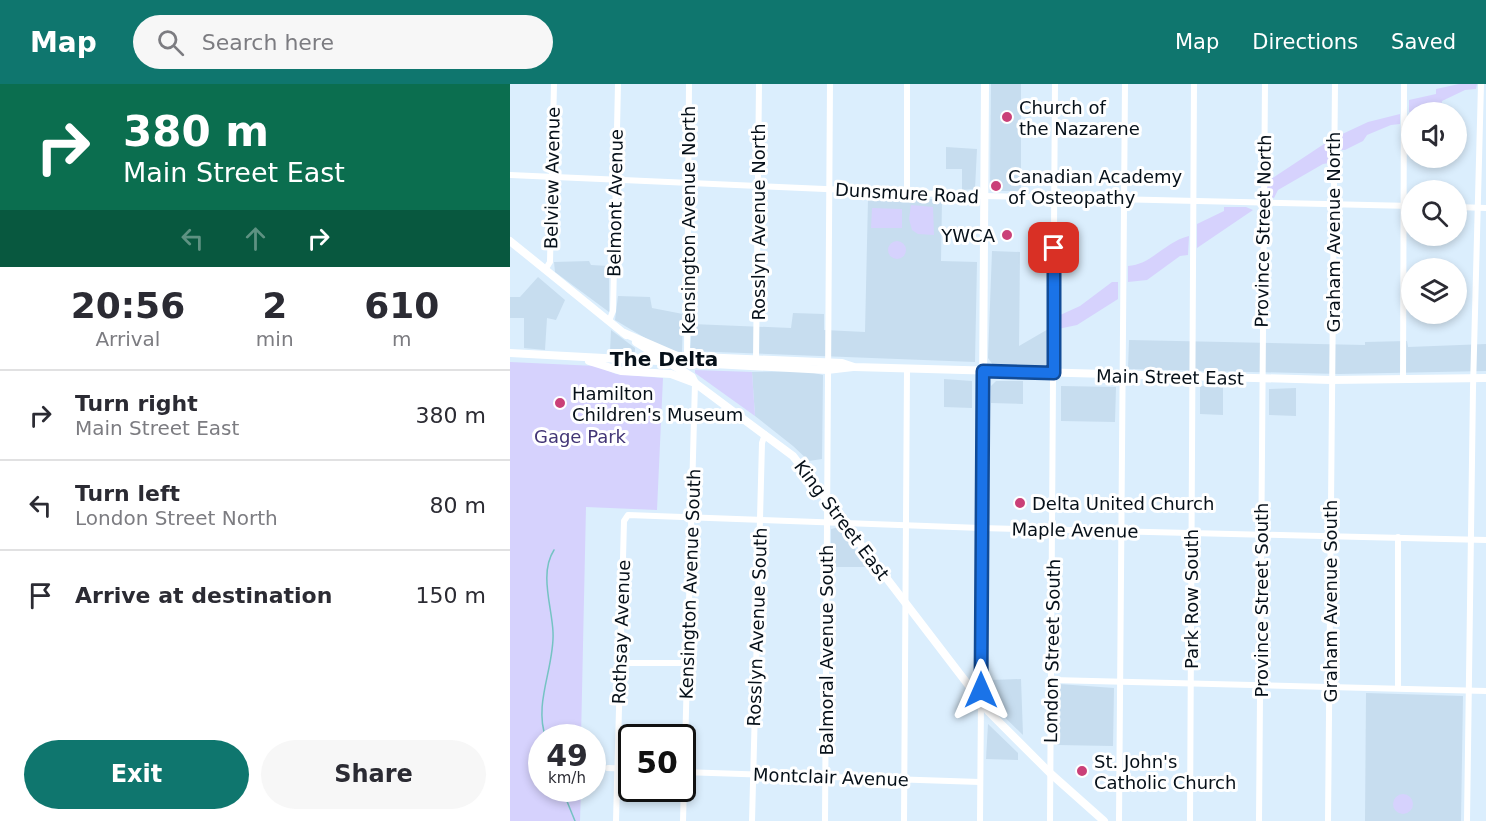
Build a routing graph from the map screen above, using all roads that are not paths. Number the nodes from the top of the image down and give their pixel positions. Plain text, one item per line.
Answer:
1 (554, 84) edge
2 (618, 84) edge
3 (689, 84) edge
4 (759, 84) edge
5 (830, 84) edge
6 (907, 84) edge
7 (985, 84) edge
8 (1055, 84) edge
9 (1125, 84) edge
10 (1194, 84) edge
11 (1265, 84) edge
12 (1335, 84) edge
13 (1404, 84) edge
14 (1480, 84) edge
15 (510, 175) edge
16 (552, 177) junction
17 (616, 180) junction
18 (1404, 180) edge
19 (688, 183) junction
20 (758, 186) junction
21 (829, 189) junction
22 (907, 192) junction
23 (984, 196) junction
24 (1054, 198) junction
25 (1124, 199) junction
26 (1193, 201) junction
27 (1263, 203) junction
28 (1333, 204) junction
29 (1401, 206) edge
30 (1467, 208) edge
31 (1478, 208) junction
32 (1486, 208) edge
33 (510, 241) edge
34 (1404, 246) edge
35 (545, 270) junction
36 (609, 321) junction
37 (624, 333) junction
38 (636, 343) junction
39 (510, 353) edge
40 (569, 356) junction
41 (687, 357) junction
42 (611, 359) junction
43 (756, 360) junction
44 (670, 363) junction
45 (827, 366) junction
46 (907, 369) junction
47 (983, 371) junction
48 (1054, 373) junction
49 (1123, 376) junction
50 (1193, 377) junction
51 (1486, 378) edge
52 (1262, 379) junction
53 (1473, 379) junction
54 (1331, 380) junction
55 (1403, 380) junction
56 (695, 382) junction
57 (765, 434) junction
58 (826, 497) junction
59 (628, 515) joint
60 (691, 517) junction
61 (760, 519) junction
62 (826, 522) junction
63 (846, 523) junction
64 (905, 525) junction
65 (981, 528) junction
66 (1053, 530) junction
67 (1122, 531) junction
68 (1192, 533) junction
69 (1260, 534) junction
70 (1330, 535) junction
71 (1398, 537) junction
72 (1472, 540) junction
73 (1486, 540) edge
74 (905, 603) junction
75 (620, 663) junction
76 (687, 663) junction
77 (1052, 680) junction
78 (1120, 682) junction
79 (1191, 685) junction
80 (1260, 685) junction
81 (1329, 687) junction
82 (1398, 688) junction
83 (1469, 690) junction
84 (1486, 691) edge
85 (981, 701) junction
86 (685, 724) edge
87 (608, 768) dead end
88 (617, 769) junction
89 (696, 772) edge
90 (1050, 773) junction
91 (753, 774) junction
92 (825, 776) junction
93 (904, 779) junction
94 (980, 782) junction
95 (683, 802) edge
96 (615, 821) edge
97 (683, 821) edge
98 (752, 821) edge
99 (825, 821) edge
100 (904, 821) edge
101 (980, 821) edge
102 (1050, 821) edge
103 (1104, 821) edge
104 (1119, 821) edge
105 (1190, 821) edge
106 (1259, 821) edge
107 (1328, 821) edge
108 (1467, 821) edge

1 - 16 street, Belview Avenue
2 - 17 street, Belmont Avenue
3 - 19 street, Kensington Avenue North
4 - 20 street, Rosslyn Avenue North
5 - 21 street, Balmoral Avenue South
6 - 22 street
7 - 23 main road
8 - 24 street, London Street South
9 - 25 street
10 - 26 street, Park Row South
11 - 27 street, Province Street North
12 - 28 street, Graham Avenue North
13 - 18 street
14 - 31 street
15 - 16 street, Dunsmure Road
16 - 17 street, Dunsmure Road
16 - 35 street, Belview Avenue
17 - 19 street, Dunsmure Road
17 - 36 street, Belmont Avenue
19 - 20 street, Dunsmure Road
19 - 41 street, Kensington Avenue North
20 - 21 street, Dunsmure Road
20 - 43 street, Rosslyn Avenue North
21 - 22 street, Dunsmure Road
21 - 45 street, Balmoral Avenue South
22 - 23 street, Dunsmure Road
23 - 24 street, Dunsmure Road
23 - 47 main road
24 - 25 street, Dunsmure Road
24 - 48 street, London Street South
25 - 26 street, Dunsmure Road
25 - 49 street
26 - 27 street, Dunsmure Road
26 - 50 street, Park Row South
27 - 28 street, Dunsmure Road
27 - 52 street, Province Street North
28 - 29 street, Dunsmure Road
28 - 54 street, Graham Avenue North
30 - 31 street
31 - 32 street
31 - 53 street
33 - 35 main road, King Street East
34 - 55 street
35 - 36 main road, King Street East
36 - 37 main road, King Street East
37 - 38 main road, King Street East
37 - 41 main road, Main Street East
38 - 42 main road
38 - 44 main road, King Street East
39 - 40 main road, Main Street East
40 - 42 main road, Main Street East
40 - 56 main road
41 - 43 main road, Main Street East
42 - 44 main road, Main Street East
43 - 45 main road, Main Street East
44 - 45 main road, Main Street East
44 - 56 main road, King Street East
45 - 46 main road, Main Street East
45 - 58 street, Balmoral Avenue South
46 - 47 main road, Main Street East
46 - 64 street
47 - 48 main road, Main Street East
47 - 65 main road
48 - 49 main road, Main Street East
48 - 66 street, London Street South
49 - 50 main road, Main Street East
49 - 67 street
50 - 52 main road, Main Street East
50 - 68 street, Park Row South
51 - 53 main road, Main Street East
52 - 54 main road, Main Street East
52 - 69 street, Province Street South
53 - 55 main road, Main Street East
53 - 72 street
54 - 55 main road, Main Street East
54 - 70 street, Graham Avenue South
56 - 57 main road, King Street East
56 - 60 street, Kensington Avenue South
57 - 58 main road, King Street East
57 - 61 street, Rosslyn Avenue South
58 - 62 street, Balmoral Avenue South
58 - 63 main road, King Street East
59 - 60 street, Maple Avenue
59 - 75 street, Rothsay Avenue
60 - 61 street, Maple Avenue
60 - 76 street, Kensington Avenue South
61 - 62 street, Maple Avenue
61 - 91 street, Rosslyn Avenue South
62 - 63 street, Maple Avenue
62 - 92 street, Balmoral Avenue South
63 - 64 street, Maple Avenue
63 - 74 main road, King Street East
64 - 65 street, Maple Avenue
64 - 74 street
65 - 66 street, Maple Avenue
65 - 85 main road
66 - 67 street, Maple Avenue
66 - 77 street, London Street South
67 - 68 street, Maple Avenue
67 - 78 street
68 - 69 street, Maple Avenue
68 - 79 street, Park Row South
69 - 70 street, Maple Avenue
69 - 80 street, Province Street South
70 - 71 street, Maple Avenue
70 - 81 street, Graham Avenue South
71 - 72 street, Maple Avenue
71 - 82 street
72 - 73 street, Maple Avenue
72 - 83 street
74 - 85 main road, King Street East
74 - 93 street
75 - 76 street
75 - 88 street, Rothsay Avenue
76 - 86 street, Kensington Avenue South
77 - 78 street
77 - 90 street, London Street South
78 - 79 street
78 - 104 street
79 - 80 street
79 - 105 street, Park Row South
80 - 81 street
80 - 106 street, Province Street South
81 - 82 street
81 - 107 street, Graham Avenue South
82 - 83 street
83 - 84 street
83 - 108 street
85 - 90 main road, King Street East
85 - 94 street
87 - 88 street
88 - 96 street, Rothsay Avenue
89 - 91 street, Montclair Avenue
90 - 102 street, London Street South
90 - 103 main road, King Street East
91 - 92 street, Montclair Avenue
91 - 98 street, Rosslyn Avenue South
92 - 93 street, Montclair Avenue
92 - 99 street, Balmoral Avenue South
93 - 94 street, Montclair Avenue
93 - 100 street
94 - 101 street
95 - 97 street, Kensington Avenue South

